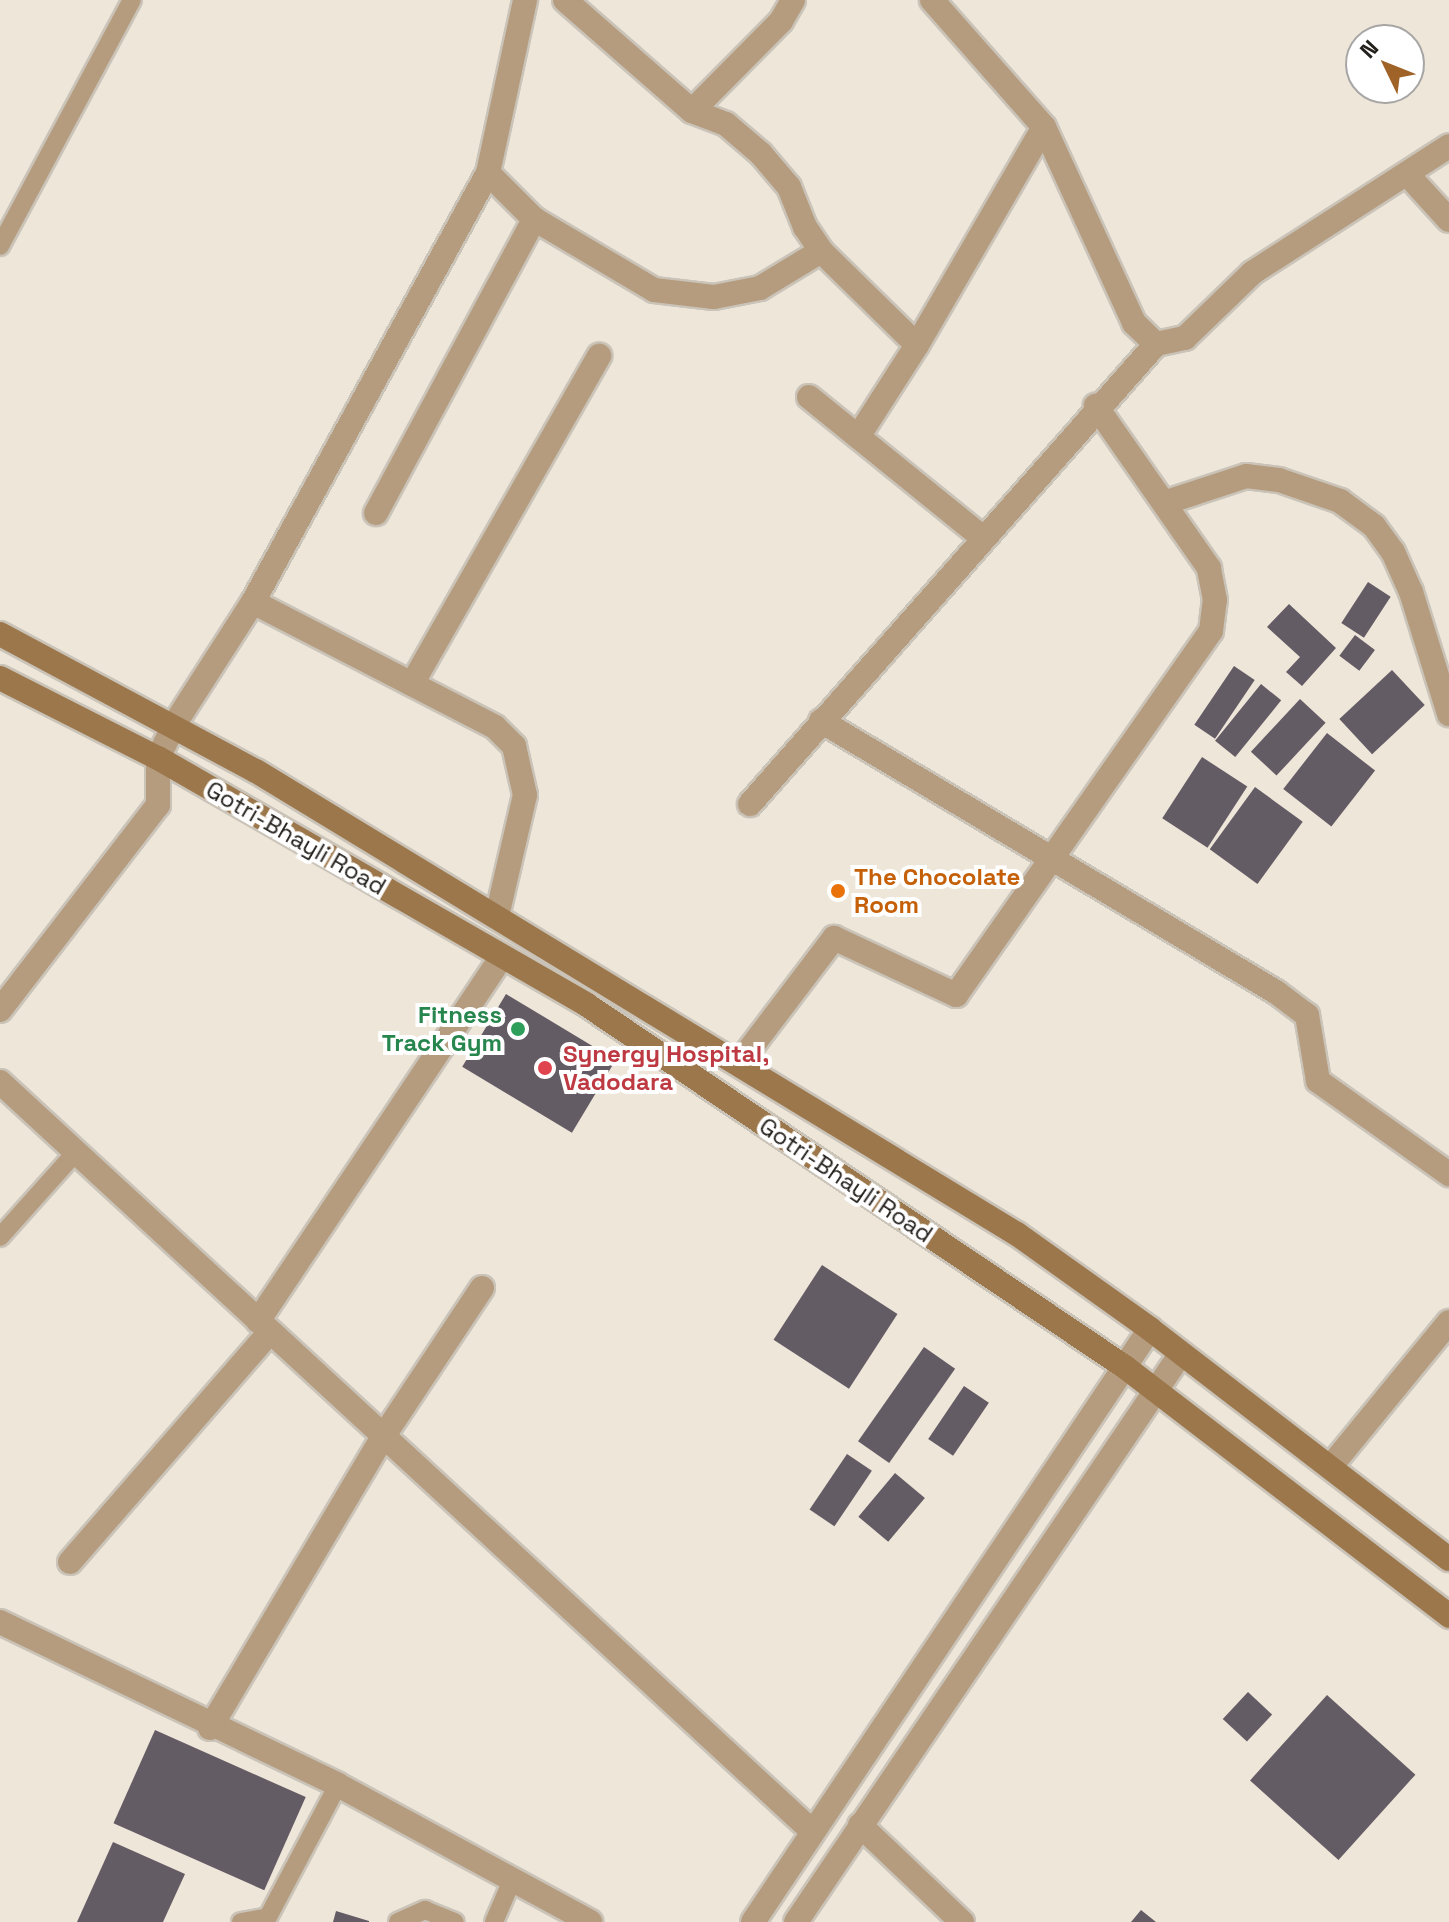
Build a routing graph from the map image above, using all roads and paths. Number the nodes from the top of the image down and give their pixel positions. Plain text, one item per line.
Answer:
1 (132, 0) edge
2 (525, 0) edge
3 (565, 0) edge
4 (793, 0) edge
5 (932, 0) edge
6 (692, 111) junction
7 (1044, 127) junction
8 (1449, 146) edge
9 (488, 173) junction
10 (1407, 174) junction
11 (534, 219) junction
12 (1449, 220) edge
13 (0, 246) edge
14 (821, 251) junction
15 (1156, 344) junction
16 (917, 345) junction
17 (599, 356) dead end
18 (809, 397) dead end
19 (1096, 406) junction
20 (858, 437) junction
21 (1167, 502) junction
22 (376, 513) dead end
23 (982, 537) junction
24 (253, 602) junction
25 (0, 634) edge
26 (0, 678) edge
27 (412, 684) junction
28 (1449, 714) edge
29 (821, 721) junction
30 (174, 725) junction
31 (158, 758) junction
32 (750, 804) dead end
33 (1055, 860) junction
34 (497, 916) junction
35 (502, 956) junction
36 (0, 1010) edge
37 (740, 1062) junction
38 (0, 1082) edge
39 (76, 1152) junction
40 (1449, 1174) edge
41 (0, 1237) edge
42 (482, 1288) dead end
43 (1449, 1322) edge
44 (264, 1327) junction
45 (1150, 1329) junction
46 (1180, 1355) junction
47 (1125, 1367) junction
48 (1155, 1390) junction
49 (383, 1437) junction
50 (1331, 1466) junction
51 (1449, 1559) edge
52 (70, 1562) dead end
53 (1449, 1616) edge
54 (0, 1622) edge
55 (210, 1728) junction
56 (338, 1785) junction
57 (860, 1825) junction
58 (812, 1831) junction
59 (512, 1880) junction
60 (241, 1922) edge
61 (398, 1922) edge
62 (455, 1922) edge
63 (494, 1922) edge
64 (590, 1922) edge
65 (753, 1922) edge
66 (796, 1922) edge
67 (962, 1922) edge

1 - 13 lane
2 - 9 street
3 - 6 street
4 - 6 street
5 - 7 street
6 - 14 street
7 - 15 street
7 - 16 street
8 - 10 street
9 - 11 street
9 - 24 street
10 - 12 street
10 - 15 street
11 - 14 street
11 - 22 street
14 - 16 street
15 - 19 street
16 - 20 street
17 - 27 street
18 - 20 street
19 - 21 street
19 - 23 street
20 - 23 street
21 - 28 street
21 - 33 street
23 - 29 street
24 - 27 street
24 - 30 street
25 - 30 street, Gotri-Bhayli Road
26 - 31 street, Gotri-Bhayli Road
27 - 34 street
29 - 32 street
29 - 33 street
30 - 31 street
30 - 34 street, Gotri-Bhayli Road
31 - 35 street, Gotri-Bhayli Road
31 - 36 street
33 - 37 street
33 - 40 street
34 - 37 street, Gotri-Bhayli Road
35 - 44 street
35 - 47 street, Gotri-Bhayli Road
37 - 45 street, Gotri-Bhayli Road
38 - 39 street
39 - 41 lane
39 - 44 street
42 - 49 street
43 - 50 street
44 - 49 street
44 - 52 street
45 - 46 street, Gotri-Bhayli Road
45 - 47 street
46 - 48 street
46 - 50 street, Gotri-Bhayli Road
47 - 48 street, Gotri-Bhayli Road
47 - 58 street
48 - 53 street, Gotri-Bhayli Road
48 - 57 street
49 - 55 street
49 - 58 street
50 - 51 street, Gotri-Bhayli Road
54 - 55 street
55 - 56 street
56 - 59 street
56 - 60 lane
57 - 66 street
57 - 67 street
58 - 65 street
59 - 63 lane
59 - 64 street
61 - 62 lane

